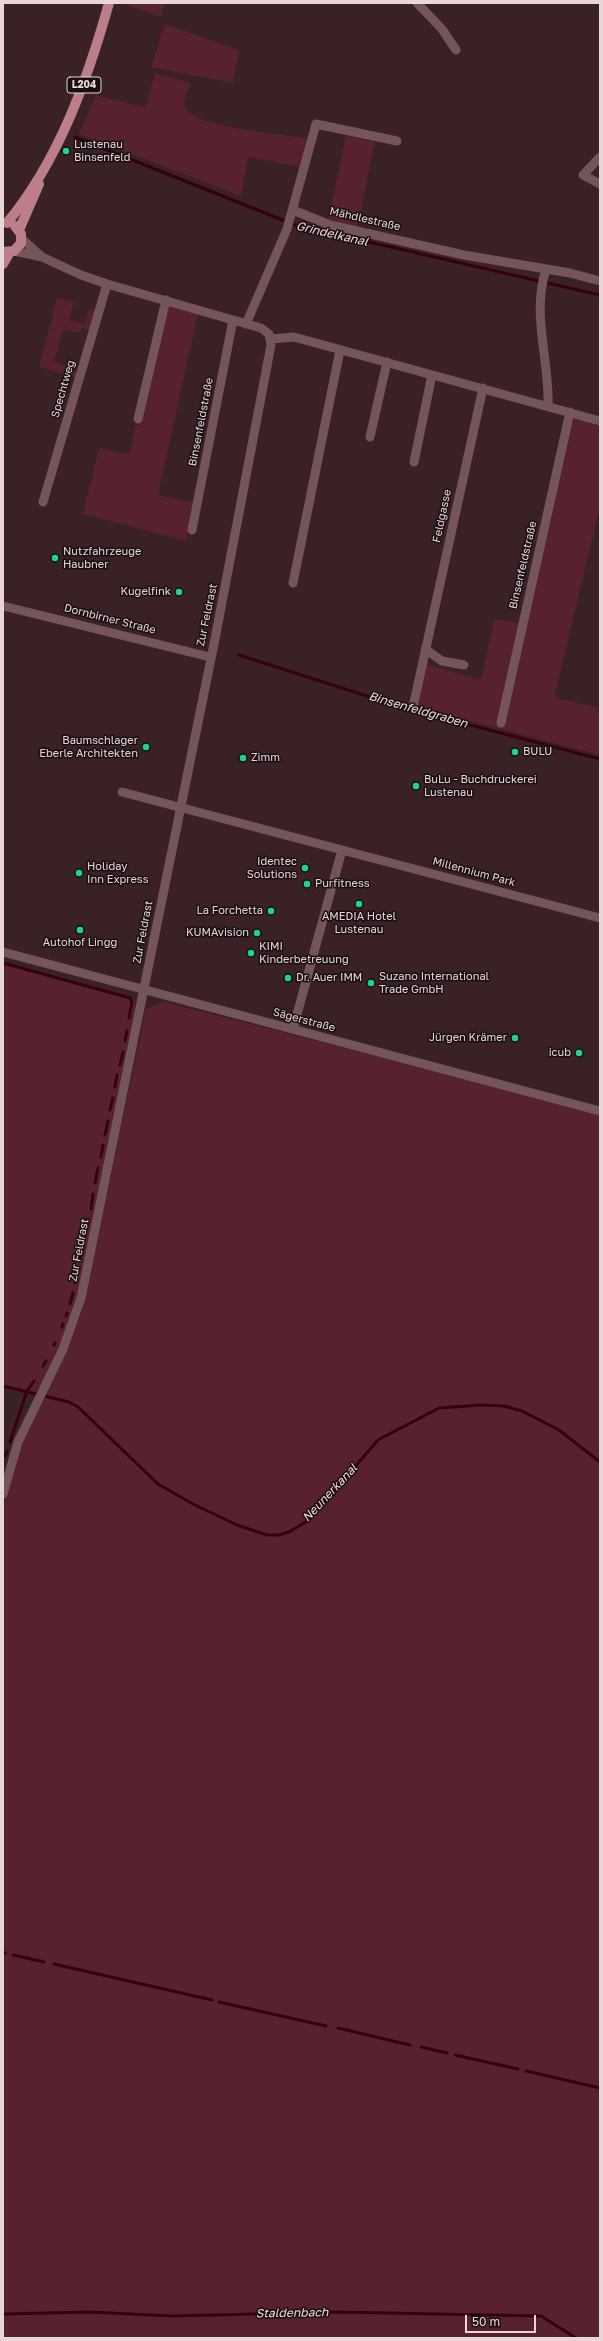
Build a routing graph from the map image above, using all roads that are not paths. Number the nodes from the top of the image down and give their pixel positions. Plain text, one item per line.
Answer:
1 (109, 3) edge
2 (417, 3) edge
3 (456, 50) dead end
4 (397, 141) dead end
5 (600, 157) edge
6 (47, 162) junction
7 (600, 184) edge
8 (292, 212) junction
9 (5, 224) edge
10 (20, 234) junction
11 (9, 252) edge
12 (42, 257) junction
13 (3, 264) edge
14 (545, 273) junction
15 (600, 281) edge
16 (107, 284) junction
17 (166, 300) junction
18 (233, 320) junction
19 (246, 324) junction
20 (271, 339) junction
21 (340, 350) junction
22 (387, 362) junction
23 (432, 375) junction
24 (482, 388) junction
25 (548, 406) junction
26 (570, 412) junction
27 (138, 419) dead end
28 (600, 421) edge
29 (370, 437) dead end
30 (414, 462) dead end
31 (44, 502) dead end
32 (192, 530) dead end
33 (293, 583) dead end
34 (3, 606) edge
35 (425, 649) junction
36 (210, 656) junction
37 (464, 665) dead end
38 (413, 706) dead end
39 (501, 722) dead end
40 (122, 792) dead end
41 (180, 808) junction
42 (342, 850) junction
43 (600, 918) edge
44 (3, 952) edge
45 (144, 989) junction
46 (293, 1030) junction
47 (600, 1111) edge
48 (3, 1494) edge

1 - 6 main road, L204
2 - 3 street
4 - 8 street
5 - 7 street
6 - 9 main road, L204
6 - 10 main road, L204
8 - 14 street, Mähdlestraße
8 - 19 street
9 - 10 main road, L204
10 - 11 main road, L204
10 - 12 street
11 - 12 street
11 - 13 main road, L204
12 - 16 street
14 - 15 street, Mähdlestraße
14 - 25 street
16 - 17 street
16 - 31 street, Spechtweg
17 - 18 street
17 - 27 street
18 - 19 street
18 - 32 street, Binsenfeldstraße
19 - 20 street
20 - 21 street
20 - 36 street, Zur Feldrast
21 - 22 street
21 - 33 street
22 - 23 street
22 - 29 street
23 - 24 street
23 - 30 street
24 - 25 street
24 - 35 street, Feldgasse
25 - 26 street
26 - 28 street
26 - 39 street, Binsenfeldstraße
34 - 36 street, Dornbirner Straße
35 - 37 street
35 - 38 street, Feldgasse
36 - 41 street, Zur Feldrast
40 - 41 street, Millennium Park
41 - 42 street, Millennium Park
41 - 45 street, Zur Feldrast
42 - 43 street, Millennium Park
42 - 46 street
44 - 45 street, Sägerstraße
45 - 46 street, Sägerstraße
45 - 48 street, Zur Feldrast
46 - 47 street, Sägerstraße

